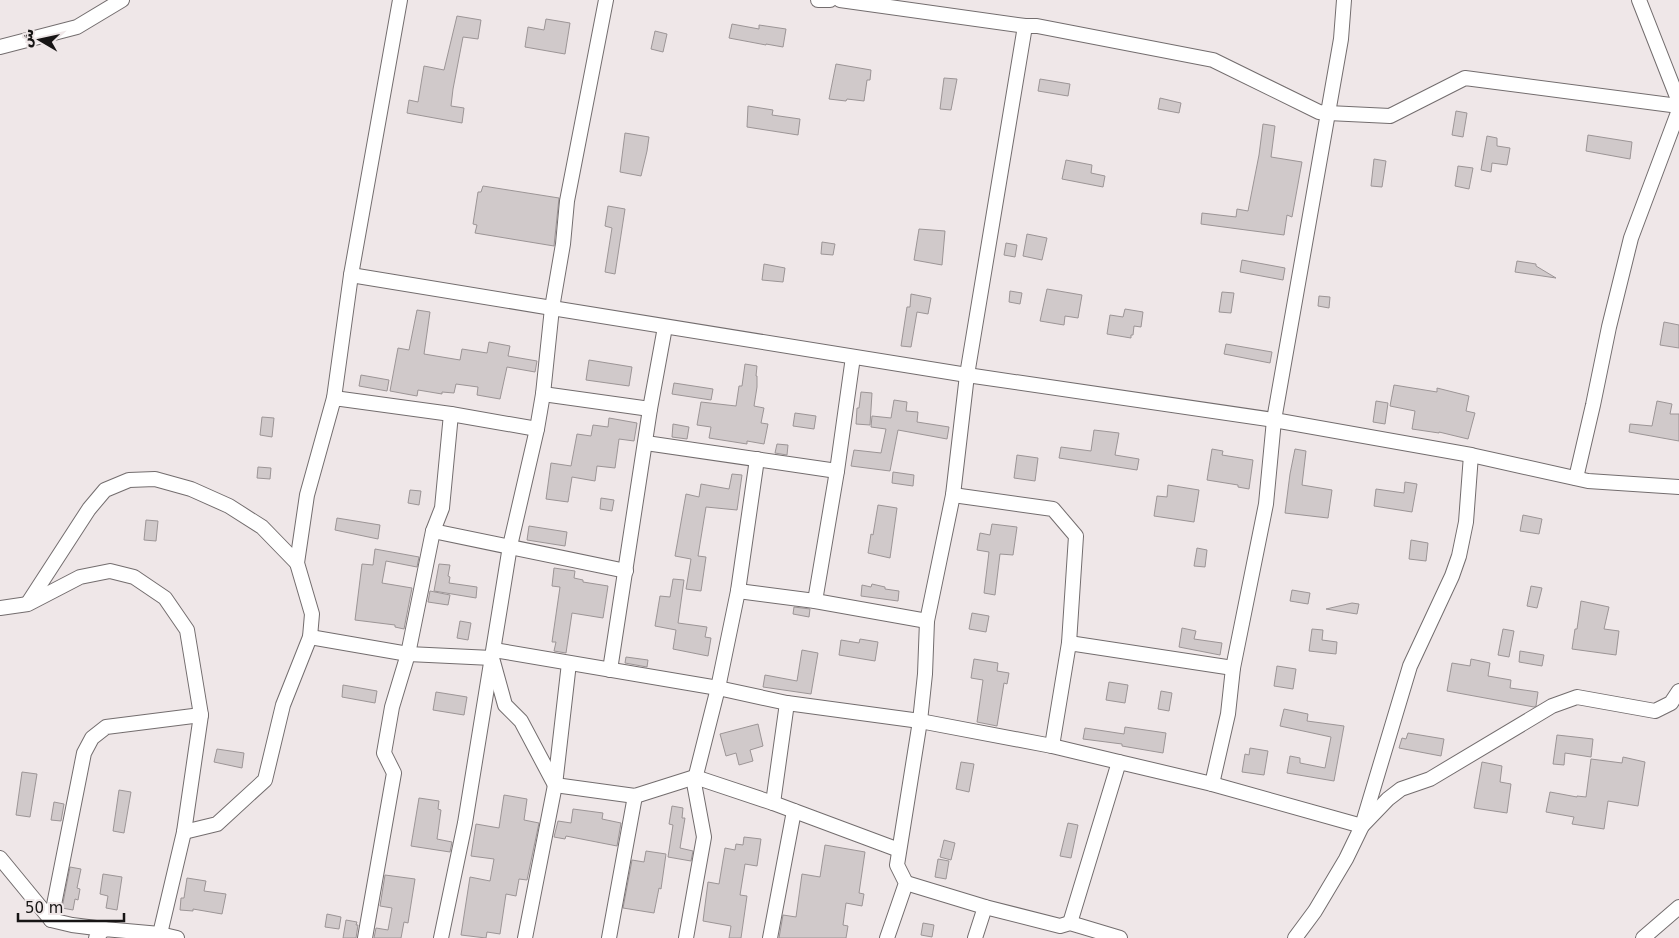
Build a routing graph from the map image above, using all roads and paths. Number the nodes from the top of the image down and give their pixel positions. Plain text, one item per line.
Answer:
1 (122, 0) edge
2 (400, 0) edge
3 (606, 0) edge
4 (818, 0) edge
5 (830, 0) edge
6 (840, 0) edge
7 (1344, 0) edge
8 (1639, 0) edge
9 (1025, 26) junction
10 (0, 47) edge
11 (1679, 104) edge
12 (1679, 110) edge
13 (1328, 113) junction
14 (351, 275) junction
15 (552, 308) junction
16 (665, 327) junction
17 (853, 357) junction
18 (968, 375) junction
19 (543, 394) junction
20 (334, 398) junction
21 (650, 409) junction
22 (451, 414) junction
23 (1274, 420) junction
24 (537, 429) junction
25 (646, 443) junction
26 (1472, 455) junction
27 (757, 459) junction
28 (837, 471) junction
29 (1576, 478) junction
30 (1679, 487) edge
31 (953, 495) junction
32 (433, 531) junction
33 (510, 546) junction
34 (297, 563) junction
35 (626, 571) junction
36 (738, 591) junction
37 (815, 601) junction
38 (28, 604) junction
39 (0, 608) edge
40 (927, 621) junction
41 (310, 637) junction
42 (1069, 643) junction
43 (408, 654) junction
44 (493, 654) junction
45 (568, 663) junction
46 (1233, 668) junction
47 (610, 670) junction
48 (718, 688) junction
49 (1679, 691) edge
50 (787, 703) junction
51 (201, 715) junction
52 (920, 721) junction
53 (1052, 746) junction
54 (1118, 762) junction
55 (695, 777) junction
56 (1212, 784) junction
57 (555, 785) junction
58 (635, 796) junction
59 (774, 802) junction
60 (794, 811) junction
61 (1362, 826) junction
62 (184, 832) junction
63 (899, 850) junction
64 (0, 858) edge
65 (906, 883) junction
66 (1679, 906) edge
67 (985, 907) junction
68 (51, 920) junction
69 (1063, 929) edge
70 (100, 934) edge
71 (160, 936) edge
72 (177, 938) edge
73 (365, 938) edge
74 (441, 938) edge
75 (525, 938) edge
76 (609, 938) edge
77 (686, 938) edge
78 (770, 938) edge
79 (887, 938) edge
80 (975, 938) edge
81 (1120, 938) edge
82 (1295, 938) edge
83 (1643, 938) edge

1 - 10 street
2 - 14 street
3 - 15 street
4 - 5 street
6 - 9 street
7 - 13 street
8 - 11 street
9 - 13 street
9 - 18 street
11 - 13 street
12 - 29 street
13 - 23 street
14 - 15 street
14 - 20 street
15 - 16 street
15 - 19 street
16 - 17 street
16 - 21 street
17 - 18 street
17 - 28 street
18 - 23 street
18 - 31 street
19 - 21 street
19 - 24 street
20 - 22 street
20 - 34 street
21 - 25 street
22 - 24 street
22 - 32 street
23 - 26 street
23 - 46 street
24 - 33 street
25 - 27 street
25 - 35 street
26 - 29 street
26 - 61 street
27 - 28 street
27 - 36 street
28 - 37 street
29 - 30 street
31 - 40 street
31 - 42 street
32 - 33 street
32 - 43 street
33 - 35 street
33 - 44 street
34 - 38 street
34 - 41 street
35 - 47 street
36 - 37 street
36 - 48 street
37 - 40 street
38 - 39 street
38 - 51 street
40 - 52 street
41 - 43 street
41 - 62 street
42 - 46 street
42 - 53 street
43 - 44 street
43 - 73 street
44 - 45 street
44 - 57 street
44 - 74 street
45 - 47 street
45 - 57 street
46 - 56 street
47 - 48 street
48 - 50 street
48 - 55 street
49 - 61 street
50 - 52 street
50 - 59 street
51 - 62 street
51 - 68 street
52 - 53 street
52 - 63 street
53 - 54 street
54 - 56 street
54 - 69 street
55 - 58 street
55 - 59 street
55 - 77 street
56 - 61 street
57 - 58 street
57 - 75 street
58 - 76 street
59 - 60 street
60 - 63 street
60 - 78 street
61 - 82 street
62 - 71 street
63 - 65 street
64 - 68 street
65 - 67 street
65 - 79 street
66 - 83 street
67 - 69 street
67 - 80 street
68 - 70 street
69 - 81 street
70 - 71 street
71 - 72 street

